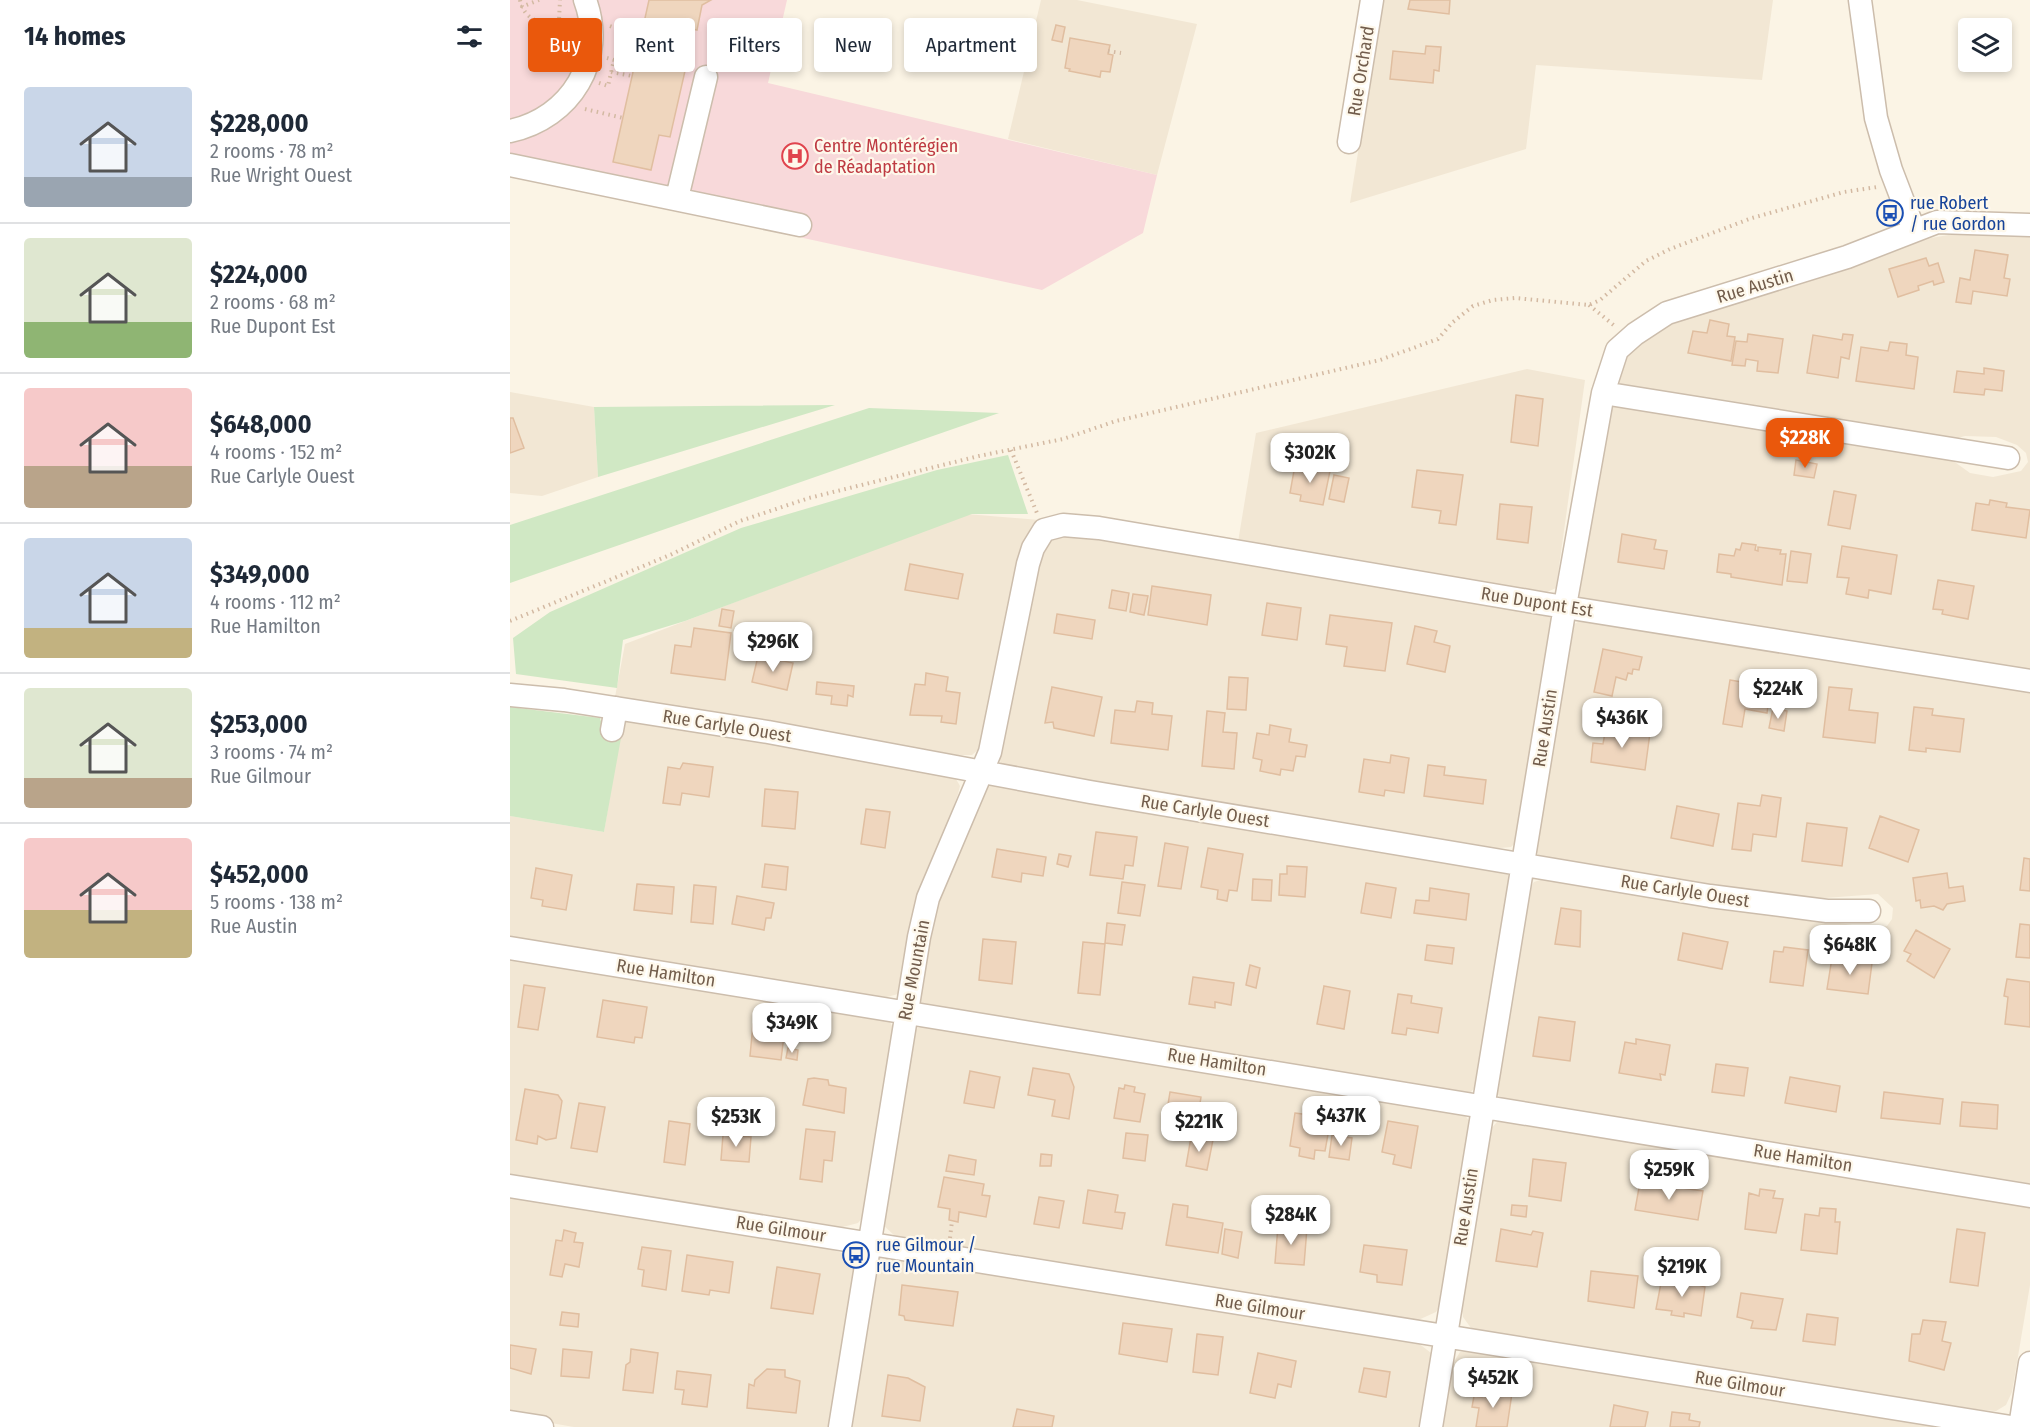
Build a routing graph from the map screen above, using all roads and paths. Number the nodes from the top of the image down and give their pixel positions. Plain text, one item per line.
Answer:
1 (520, 0) edge
2 (539, 0) edge
3 (560, 0) edge
4 (585, 0) edge
5 (1372, 0) edge
6 (1860, 0) edge
7 (521, 7) junction
8 (1108, 51) dead end
9 (1121, 53) dead end
10 (614, 60) dead end
11 (611, 72) junction
12 (632, 76) dead end
13 (706, 77) dead end
14 (608, 86) dead end
15 (582, 108) dead end
16 (623, 118) dead end
17 (510, 131) edge
18 (1349, 142) dead end
19 (510, 165) edge
20 (1896, 184) junction
21 (677, 198) junction
22 (800, 225) dead end
23 (2030, 225) edge
24 (1914, 230) junction
25 (1589, 305) junction
26 (1625, 342) junction
27 (1603, 393) junction
28 (1011, 450) junction
29 (2008, 458) dead end
30 (1044, 530) junction
31 (1565, 606) junction
32 (510, 621) edge
33 (2030, 681) edge
34 (510, 695) edge
35 (982, 771) junction
36 (1523, 864) junction
37 (1869, 911) dead end
38 (510, 948) edge
39 (905, 1011) junction
40 (1483, 1106) junction
41 (510, 1186) edge
42 (2030, 1196) edge
43 (869, 1243) junction
44 (1445, 1336) junction
45 (2030, 1363) edge
46 (510, 1422) edge
47 (542, 1427) edge
48 (840, 1427) edge
49 (1431, 1427) edge
50 (2010, 1427) edge
51 (2020, 1427) edge

1 - 7 path
2 - 7 path
3 - 7 path
4 - 17 street
5 - 18 street, Rue Orchard
6 - 20 street
8 - 9 path
10 - 11 path
11 - 12 path
11 - 14 path
13 - 21 street
15 - 16 path
19 - 21 street
20 - 24 street
20 - 25 path
21 - 22 street
23 - 24 street, Rue Austin
24 - 26 street, Rue Austin
25 - 26 path
25 - 28 path
26 - 27 street, Rue Austin
27 - 29 street
27 - 31 street, Rue Austin
28 - 30 path
28 - 32 path
30 - 31 street, Rue Dupont Est
30 - 35 street, Rue Mountain
31 - 33 street, Rue Dupont Est
31 - 36 street, Rue Austin
34 - 35 street, Rue Carlyle Ouest
35 - 36 street, Rue Carlyle Ouest
35 - 39 street, Rue Mountain
36 - 37 street, Rue Carlyle Ouest
36 - 40 street, Rue Austin
38 - 39 street, Rue Hamilton
39 - 40 street, Rue Hamilton
39 - 43 street, Rue Mountain
40 - 42 street, Rue Hamilton
40 - 44 street, Rue Austin
41 - 43 street, Rue Gilmour
43 - 44 street, Rue Gilmour
43 - 48 street, Rue Mountain
44 - 49 street, Rue Austin
44 - 50 street, Rue Gilmour
45 - 51 street
46 - 47 street

